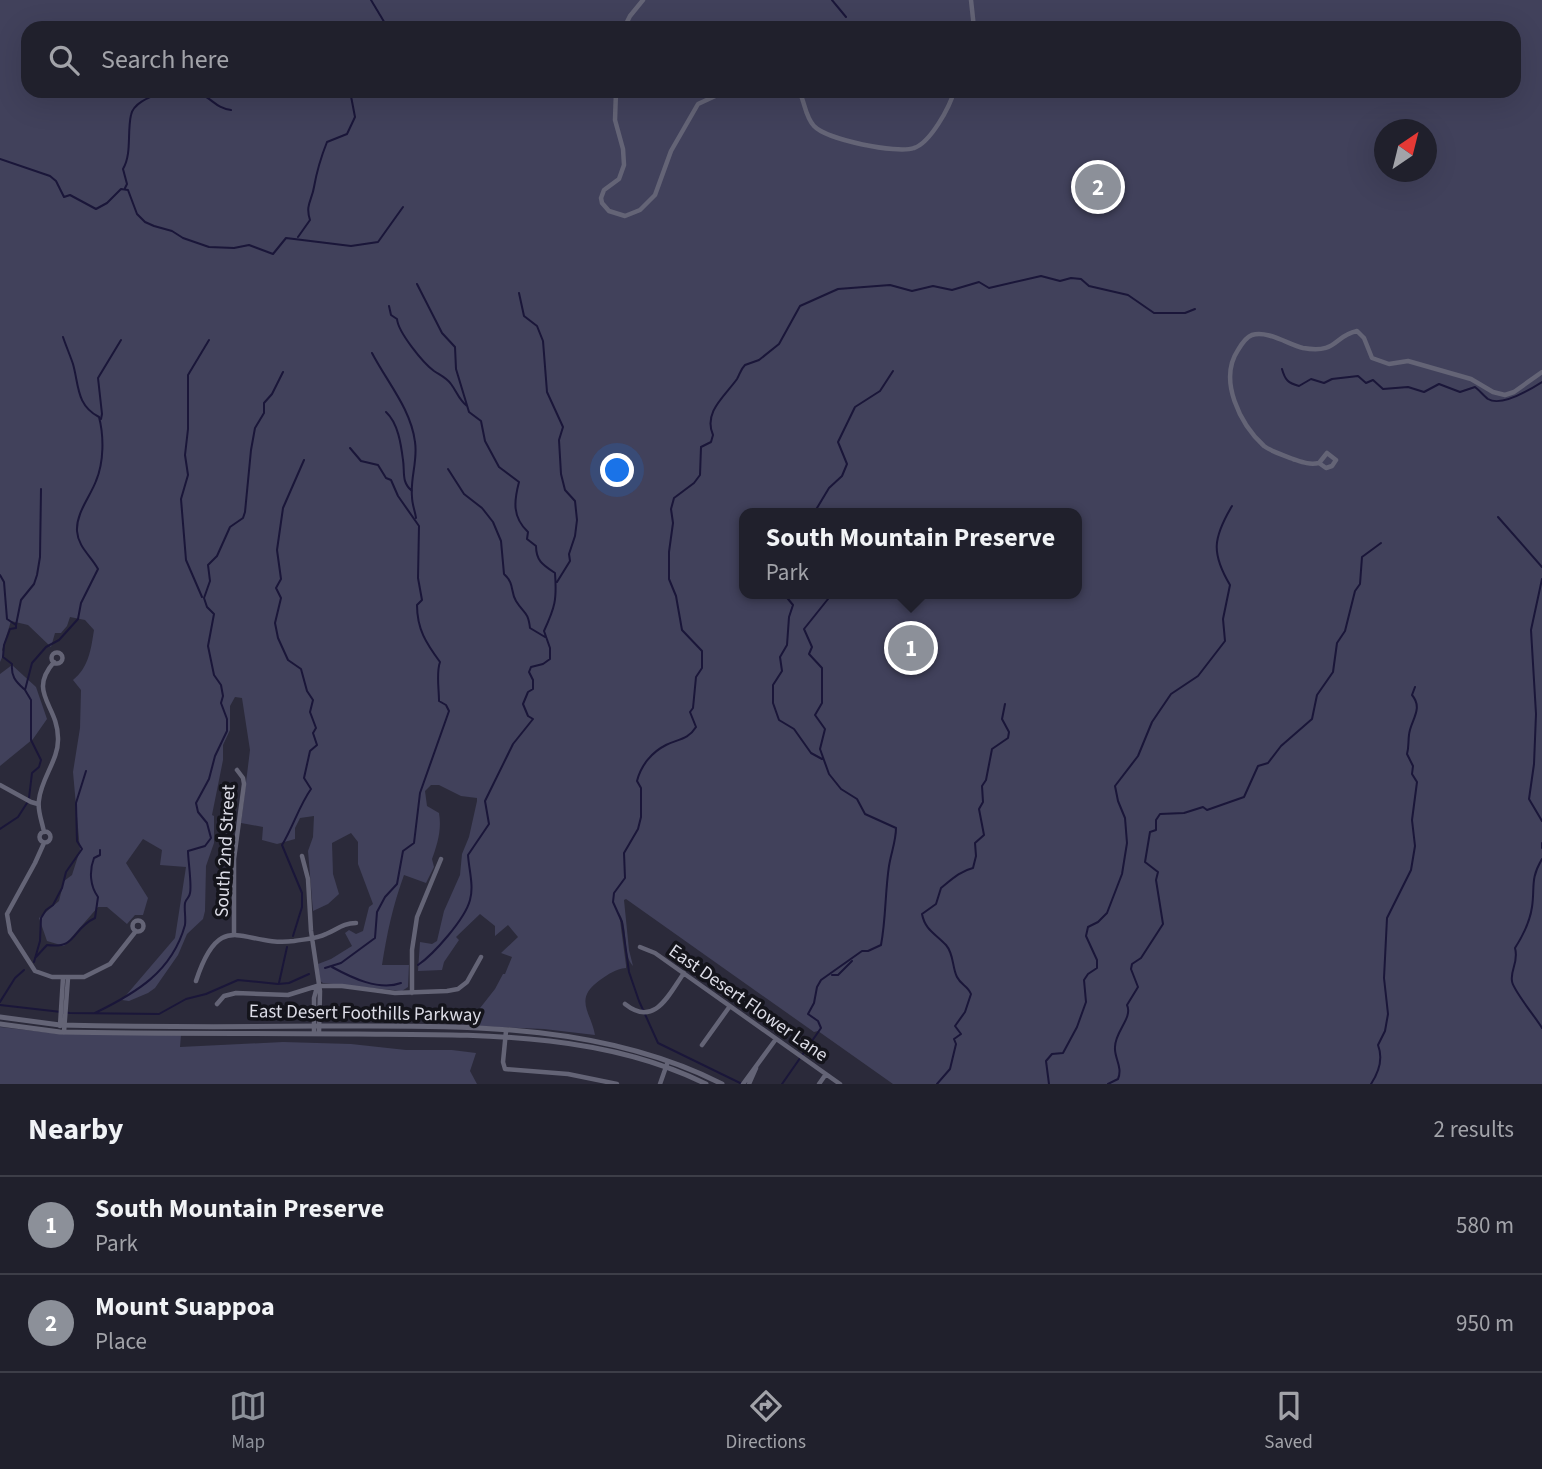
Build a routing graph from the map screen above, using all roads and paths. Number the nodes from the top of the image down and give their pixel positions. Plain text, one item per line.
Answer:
1 (643, 0) edge
2 (971, 0) edge
3 (628, 21) edge
4 (973, 21) edge
5 (616, 98) edge
6 (709, 98) edge
7 (802, 98) edge
8 (951, 98) edge
9 (1542, 372) edge
10 (1319, 463) dead end
11 (54, 662) dead end
12 (237, 770) dead end
13 (0, 785) edge
14 (38, 804) junction
15 (302, 856) dead end
16 (441, 859) dead end
17 (356, 923) dead end
18 (9, 929) junction
19 (0, 931) edge
20 (136, 932) dead end
21 (234, 935) junction
22 (312, 938) junction
23 (640, 947) dead end
24 (481, 957) dead end
25 (684, 973) junction
26 (65, 978) junction
27 (196, 981) dead end
28 (317, 986) junction
29 (412, 993) junction
30 (217, 1004) dead end
31 (625, 1004) dead end
32 (730, 1006) junction
33 (0, 1017) edge
34 (0, 1024) edge
35 (63, 1025) junction
36 (317, 1030) junction
37 (505, 1034) junction
38 (776, 1039) junction
39 (702, 1045) dead end
40 (669, 1060) junction
41 (666, 1067) junction
42 (826, 1074) junction
43 (589, 1081) edge
44 (748, 1081) edge
45 (617, 1084) edge
46 (660, 1084) edge
47 (706, 1084) edge
48 (722, 1084) edge
49 (819, 1084) edge
50 (840, 1084) edge

1 - 3 street
2 - 4 street
5 - 6 street
7 - 8 street
9 - 10 street
11 - 14 street
12 - 21 street, South 2nd Street
13 - 14 street
14 - 18 street
15 - 22 street
16 - 29 street
17 - 22 street
18 - 19 street
18 - 26 street
20 - 26 street
21 - 22 street
21 - 27 street
22 - 28 street
23 - 25 street, East Desert Flower Lane
24 - 29 street
25 - 31 street
25 - 32 street, East Desert Flower Lane
26 - 35 street
28 - 29 street
28 - 30 street
28 - 36 street
32 - 38 street, East Desert Flower Lane
32 - 39 street
33 - 35 street, East Desert Foothills Parkway
34 - 35 street, East Desert Foothills Parkway
35 - 36 street, East Desert Foothills Parkway
36 - 37 street, East Desert Foothills Parkway
37 - 40 street, East Desert Foothills Parkway
37 - 41 street, East Desert Foothills Parkway
37 - 43 street
38 - 42 street, East Desert Flower Lane
38 - 44 street
40 - 41 street
40 - 48 street, East Desert Foothills Parkway
41 - 46 street
41 - 47 street, East Desert Foothills Parkway
42 - 49 street
42 - 50 street, East Desert Flower Lane
43 - 45 street

